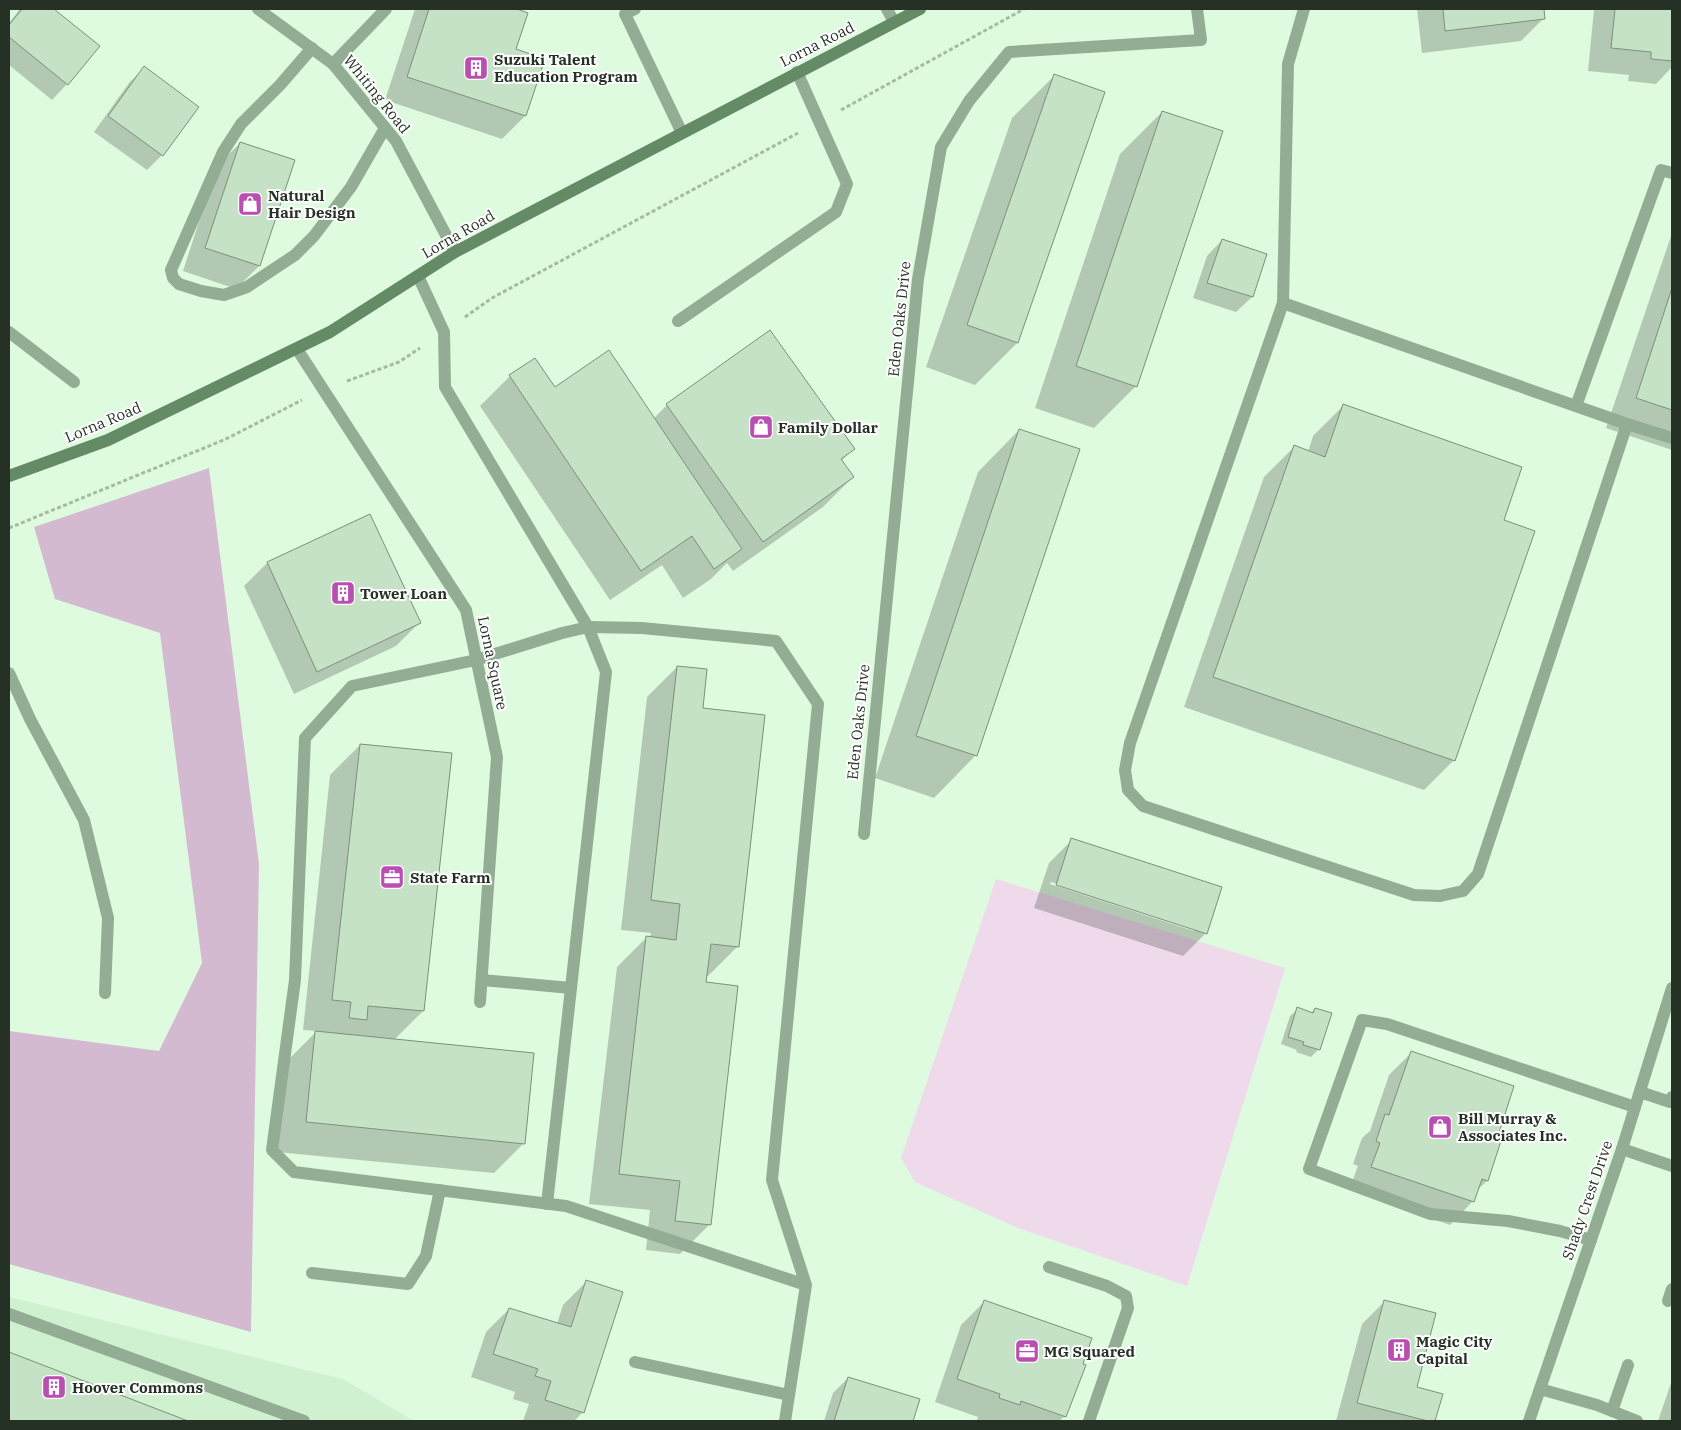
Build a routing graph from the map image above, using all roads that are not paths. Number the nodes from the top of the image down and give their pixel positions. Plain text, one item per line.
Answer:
1 (258, 9) edge
2 (386, 9) edge
3 (887, 9) edge
4 (920, 9) edge
5 (1197, 9) edge
6 (1304, 9) edge
7 (627, 10) edge
8 (894, 22) junction
9 (312, 48) junction
10 (333, 64) junction
11 (798, 72) junction
12 (385, 128) junction
13 (682, 133) junction
14 (1666, 172) edge
15 (455, 252) junction
16 (418, 276) junction
17 (1283, 303) junction
18 (678, 321) dead end
19 (9, 332) edge
20 (297, 349) junction
21 (74, 382) dead end
22 (1576, 406) junction
23 (1627, 424) junction
24 (1672, 438) edge
25 (9, 476) edge
26 (588, 627) junction
27 (476, 660) junction
28 (9, 673) edge
29 (864, 834) dead end
30 (482, 980) junction
31 (571, 988) junction
32 (1672, 988) edge
33 (105, 993) dead end
34 (480, 1002) dead end
35 (1640, 1092) junction
36 (1672, 1097) edge
37 (1635, 1107) junction
38 (1622, 1149) junction
39 (1672, 1166) edge
40 (440, 1190) junction
41 (547, 1204) junction
42 (1591, 1240) junction
43 (1050, 1267) dead end
44 (312, 1273) dead end
45 (806, 1286) junction
46 (9, 1314) edge
47 (635, 1362) dead end
48 (1628, 1365) dead end
49 (1540, 1388) junction
50 (789, 1395) junction
51 (1612, 1411) junction
52 (304, 1421) edge
53 (784, 1421) edge
54 (1089, 1421) edge
55 (1529, 1421) edge
56 (1637, 1421) edge

1 - 9 street, Whiting Road
2 - 10 street
3 - 8 street
4 - 8 street, Lorna Road
5 - 29 street, Eden Oaks Drive
6 - 17 street
7 - 13 street
8 - 11 street, Lorna Road
9 - 10 street, Whiting Road
9 - 12 street
10 - 12 street, Whiting Road
11 - 13 street, Lorna Road
11 - 18 street
12 - 15 street, Whiting Road
13 - 15 street, Lorna Road
14 - 22 street
15 - 16 street, Lorna Road
16 - 20 street, Lorna Road
16 - 26 street
17 - 22 street
17 - 23 street
19 - 21 street
20 - 25 street, Lorna Road
20 - 27 street, Lorna Square
22 - 23 street
23 - 24 street
26 - 27 street
26 - 31 street
26 - 45 street
27 - 30 street, Lorna Square
27 - 40 street
28 - 33 street
30 - 31 street
30 - 34 street, Lorna Square
31 - 41 street
32 - 35 street, Shady Crest Drive
35 - 36 street
35 - 37 street, Shady Crest Drive
37 - 38 street, Shady Crest Drive
37 - 42 street
38 - 39 street
38 - 42 street, Shady Crest Drive
40 - 41 street
40 - 44 street
41 - 45 street
42 - 49 street, Shady Crest Drive
43 - 54 street
45 - 50 street
46 - 52 street
47 - 50 street
48 - 51 street
49 - 51 street
49 - 55 street, Shady Crest Drive
50 - 53 street
51 - 56 street

